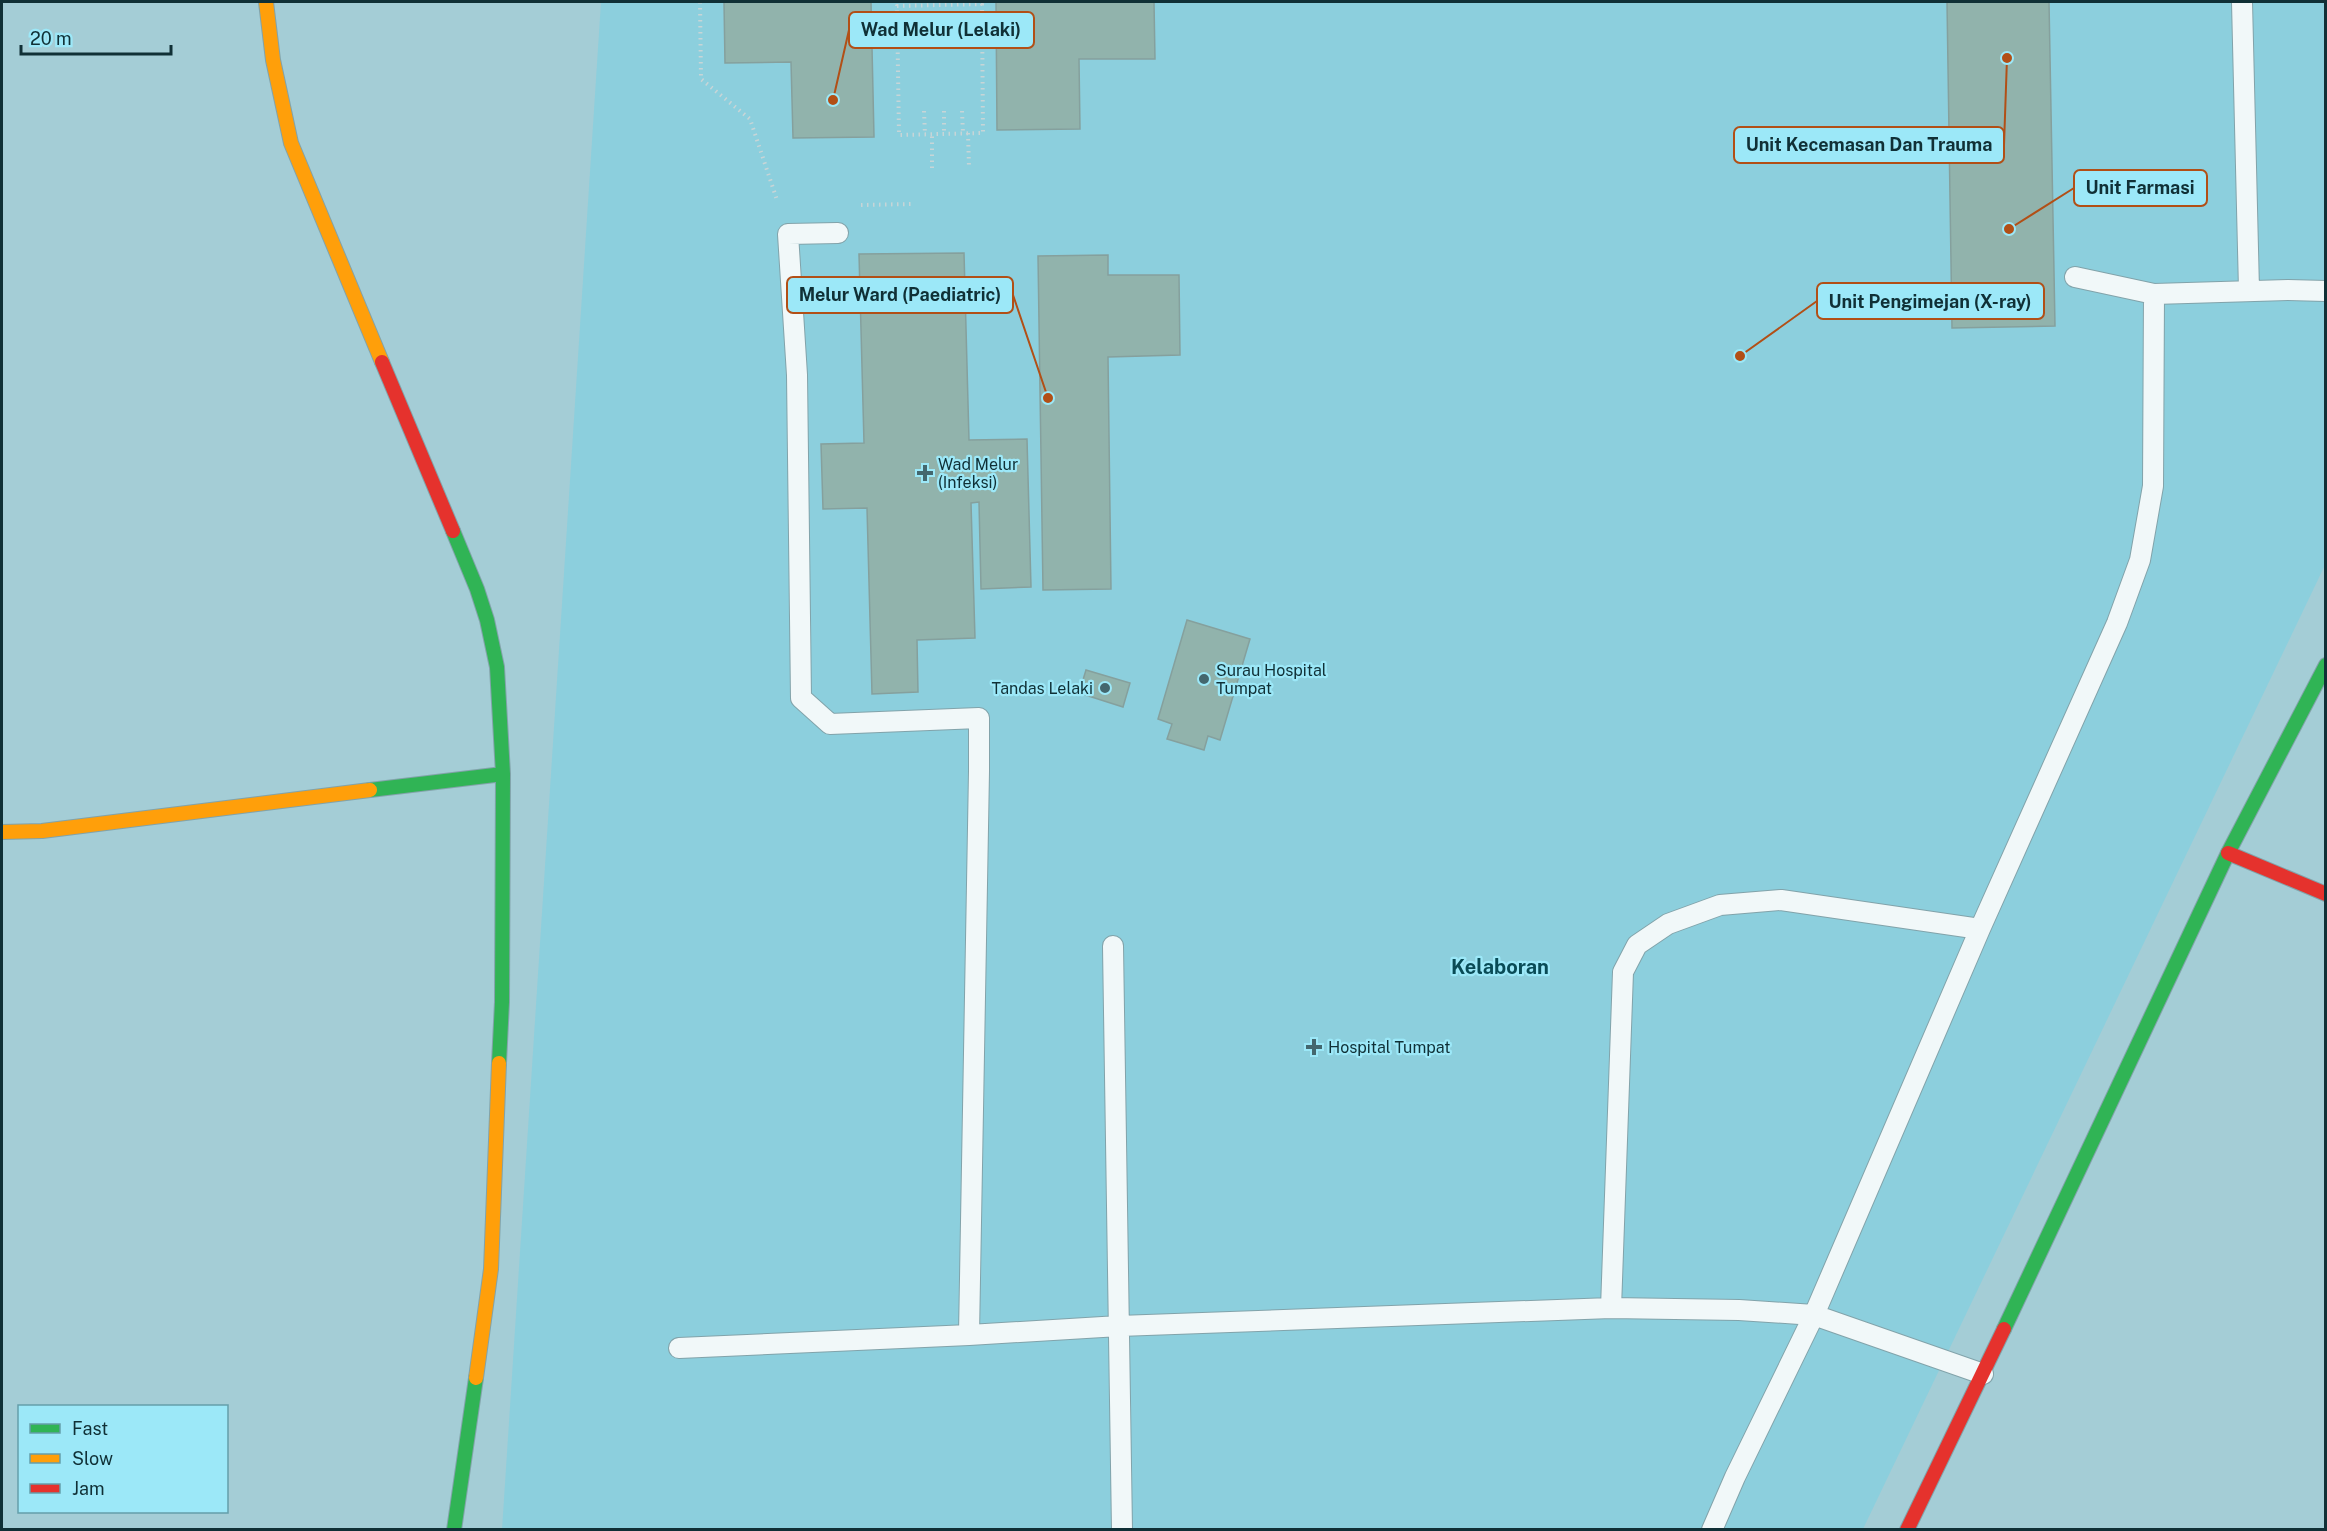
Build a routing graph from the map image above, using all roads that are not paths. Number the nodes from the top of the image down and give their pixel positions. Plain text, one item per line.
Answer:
1 (266, 2) edge
2 (2242, 2) edge
3 (838, 233) dead end
4 (2075, 277) dead end
5 (2248, 290) junction
6 (2325, 291) edge
7 (2154, 294) junction
8 (2325, 665) edge
9 (503, 774) junction
10 (2, 832) edge
11 (2229, 853) junction
12 (2325, 894) edge
13 (1980, 929) junction
14 (1113, 946) dead end
15 (1611, 1308) junction
16 (1814, 1315) junction
17 (1119, 1326) junction
18 (969, 1335) junction
19 (679, 1348) dead end
20 (1983, 1374) junction
21 (454, 1530) edge
22 (1122, 1530) edge
23 (1712, 1530) edge
24 (1907, 1530) edge

1 - 9 street
2 - 5 lane
3 - 18 lane
4 - 7 lane
5 - 6 lane
5 - 7 lane
7 - 13 lane
8 - 11 street
9 - 10 street
9 - 21 street
11 - 12 street
11 - 20 street
13 - 15 lane
13 - 16 lane
14 - 17 lane
15 - 16 lane
15 - 17 lane
16 - 20 lane
16 - 23 lane
17 - 18 lane
17 - 22 lane
18 - 19 lane
20 - 24 street

